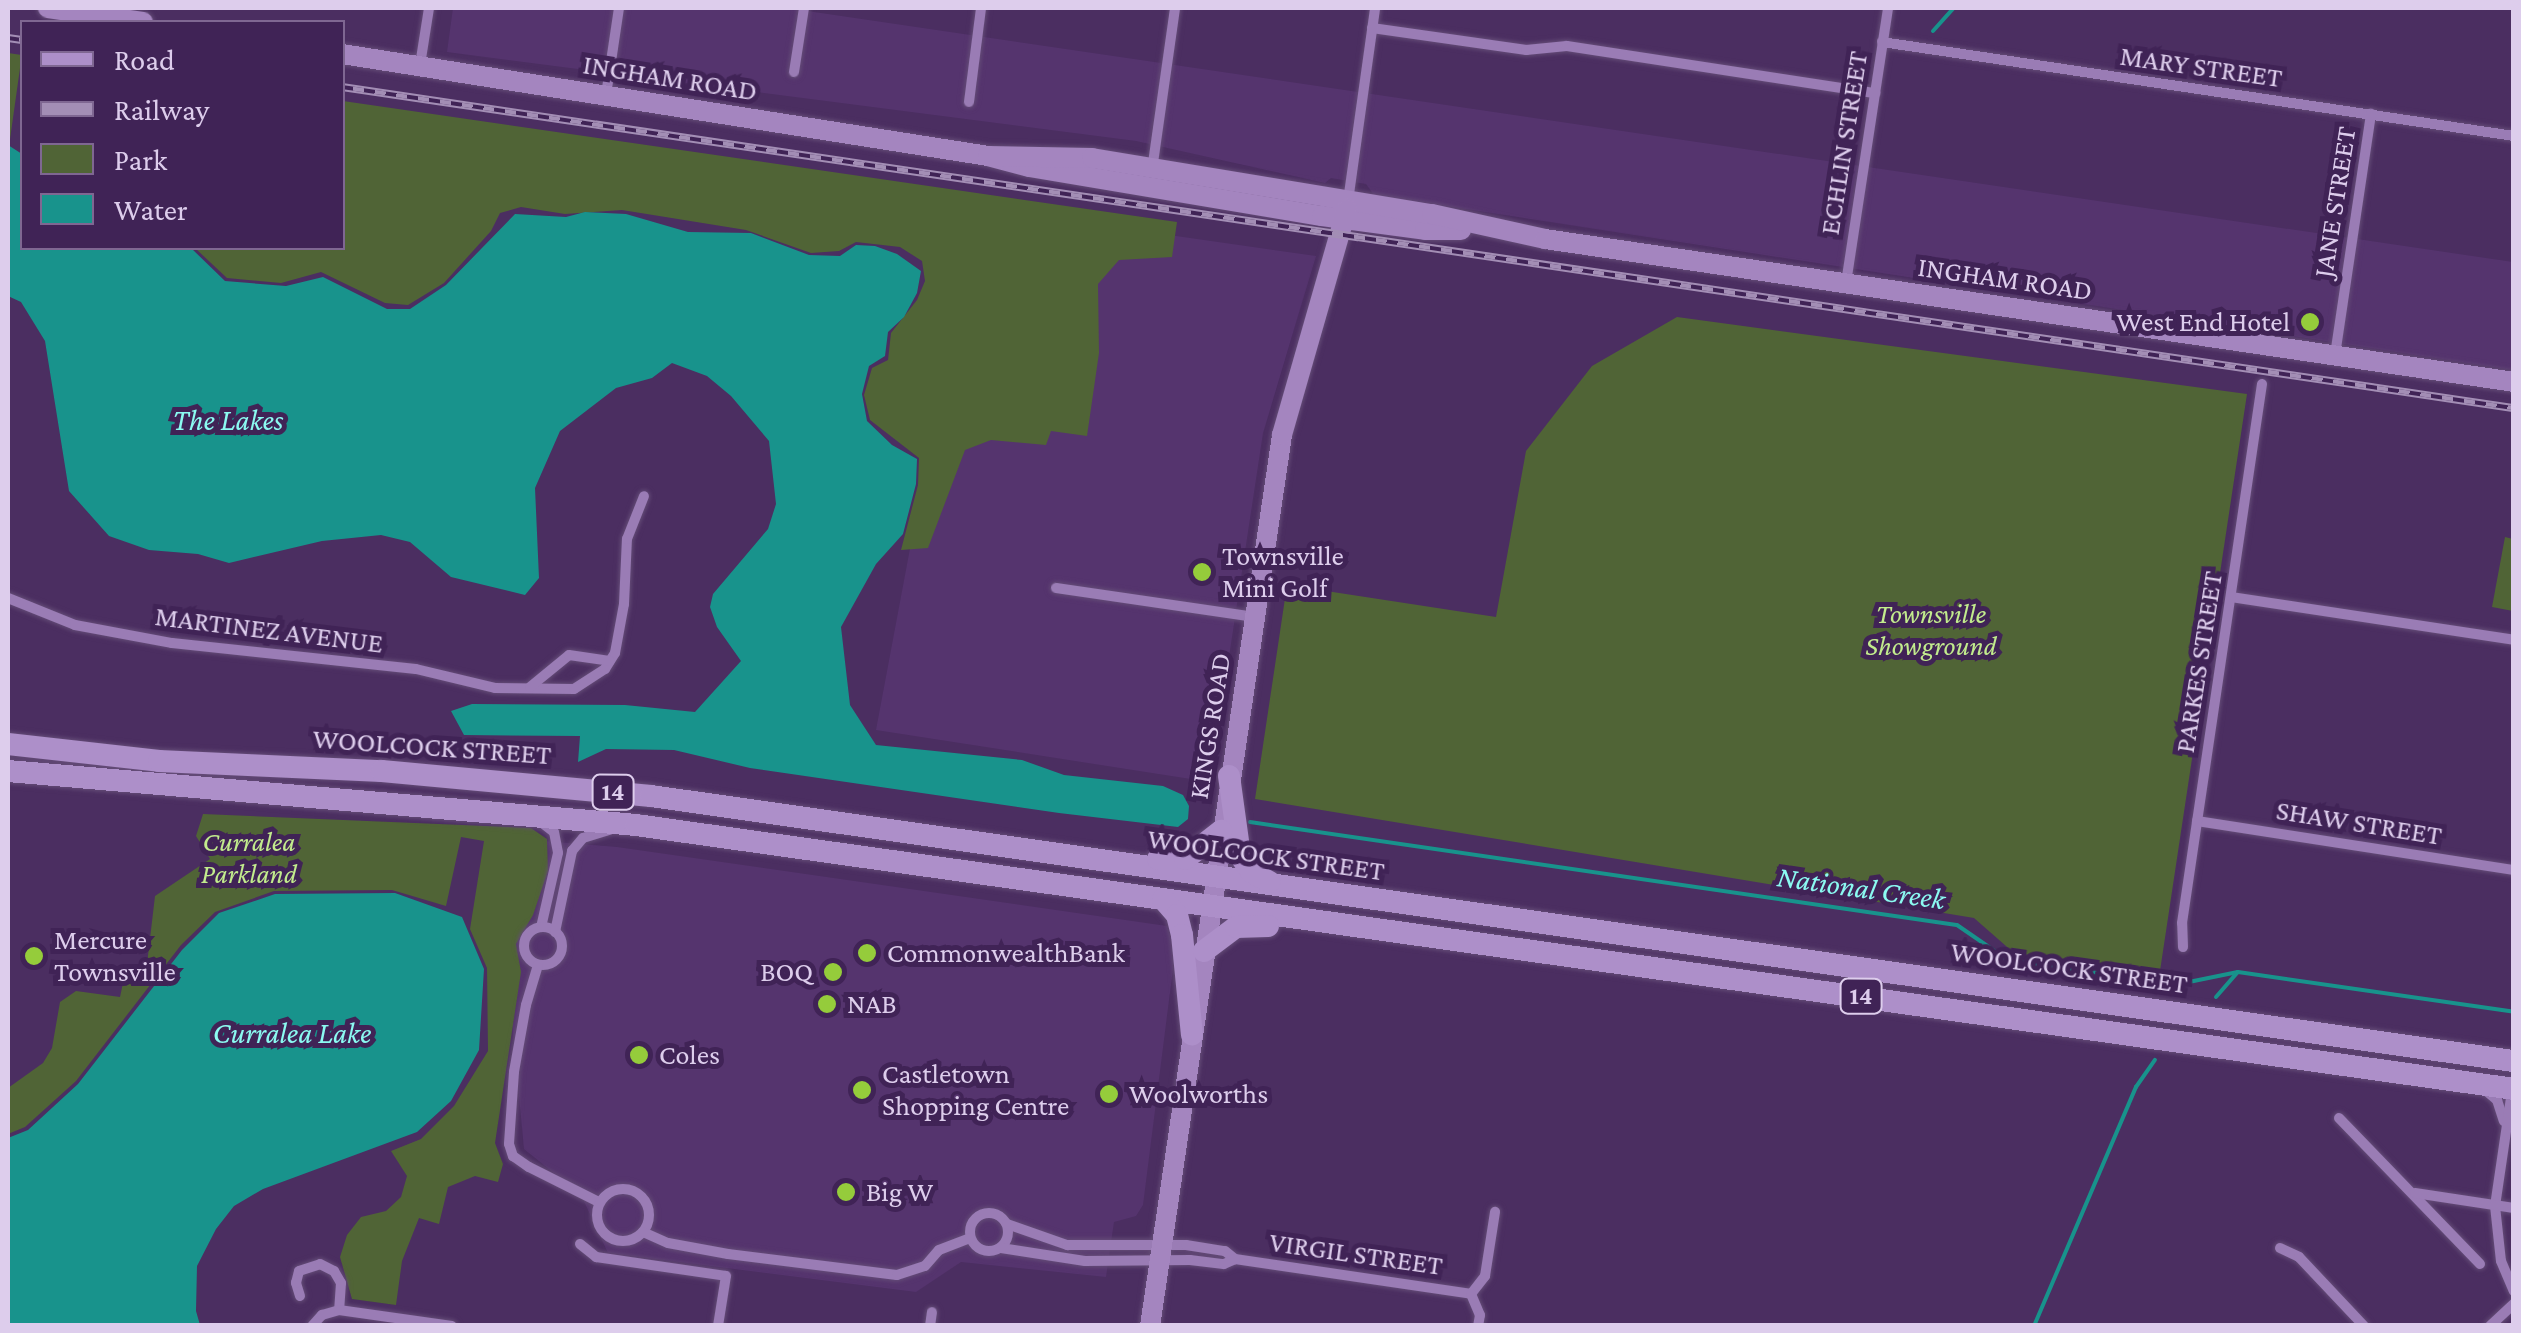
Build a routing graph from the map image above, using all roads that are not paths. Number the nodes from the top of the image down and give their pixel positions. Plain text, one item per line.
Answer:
1 (48, 8) edge
2 (429, 8) edge
3 (619, 8) edge
4 (804, 8) edge
5 (982, 8) edge
6 (1175, 8) edge
7 (1375, 8) edge
8 (1888, 8) edge
9 (129, 20) edge
10 (1372, 28) junction
11 (1882, 42) junction
12 (345, 54) edge
13 (420, 66) junction
14 (794, 72) dead end
15 (1875, 94) junction
16 (606, 96) junction
17 (969, 102) dead end
18 (2371, 114) junction
19 (2514, 136) edge
20 (1151, 177) junction
21 (1346, 210) junction
22 (1846, 284) junction
23 (2335, 356) junction
24 (2514, 382) edge
25 (2262, 384) dead end
26 (644, 496) dead end
27 (1056, 588) dead end
28 (2231, 597) junction
29 (8, 598) edge
30 (1255, 618) junction
31 (2514, 640) edge
32 (585, 660) junction
33 (610, 661) junction
34 (557, 666) junction
35 (590, 676) junction
36 (530, 688) junction
37 (568, 688) junction
38 (8, 744) edge
39 (8, 771) edge
40 (1230, 776) junction
41 (529, 813) junction
42 (2198, 821) junction
43 (636, 825) junction
44 (1221, 831) junction
45 (1045, 854) junction
46 (2514, 870) edge
47 (1214, 878) junction
48 (1277, 885) junction
49 (1163, 899) junction
50 (1210, 906) junction
51 (541, 927) junction
52 (556, 932) junction
53 (2182, 947) dead end
54 (1204, 950) junction
55 (1540, 954) junction
56 (538, 964) junction
57 (1192, 1035) junction
58 (2478, 1056) junction
59 (2514, 1062) edge
60 (2476, 1084) junction
61 (2513, 1089) edge
62 (2339, 1118) dead end
63 (2506, 1132) junction
64 (2414, 1192) junction
65 (599, 1202) junction
66 (2495, 1206) junction
67 (2514, 1208) edge
68 (1495, 1212) dead end
69 (1008, 1224) junction
70 (643, 1232) junction
71 (970, 1238) junction
72 (580, 1244) dead end
73 (1001, 1248) junction
74 (2280, 1248) dead end
75 (1161, 1254) junction
76 (2480, 1264) dead end
77 (2514, 1291) edge
78 (1471, 1294) junction
79 (300, 1296) dead end
80 (2514, 1304) edge
81 (340, 1310) junction
82 (932, 1312) dead end
83 (312, 1326) edge
84 (452, 1326) edge
85 (718, 1326) edge
86 (930, 1326) edge
87 (1150, 1326) edge
88 (1478, 1326) edge
89 (2364, 1326) edge
90 (2490, 1326) edge

1 - 9 main road
2 - 13 street
3 - 16 street
4 - 14 street
5 - 17 street
6 - 20 street
7 - 10 street
8 - 11 street, ECHLIN STREET
10 - 15 street
10 - 21 street
11 - 15 street, ECHLIN STREET
11 - 18 street, MARY STREET
12 - 13 main road, INGHAM ROAD
13 - 16 main road, INGHAM ROAD
15 - 22 street, ECHLIN STREET
16 - 20 main road, INGHAM ROAD
18 - 19 street, MARY STREET
18 - 23 street, JANE STREET
20 - 21 main road, INGHAM ROAD
21 - 22 main road, INGHAM ROAD
21 - 30 main road, KINGS ROAD
22 - 23 main road, INGHAM ROAD
23 - 24 main road, INGHAM ROAD
25 - 28 street, PARKES STREET
26 - 33 street
27 - 30 street
28 - 31 street
28 - 42 street, PARKES STREET
29 - 36 street, MARTINEZ AVENUE
30 - 40 main road, KINGS ROAD
32 - 33 street
32 - 34 street
32 - 35 street
33 - 35 street, MARTINEZ AVENUE
34 - 36 street
34 - 37 street
35 - 37 street, MARTINEZ AVENUE
36 - 37 street, MARTINEZ AVENUE
38 - 45 main road, WOOLCOCK STREET / 14
39 - 41 main road, WOOLCOCK STREET / 14
40 - 44 main road, KINGS ROAD
40 - 48 main road
41 - 43 main road, WOOLCOCK STREET / 14
41 - 51 street
42 - 46 street, SHAW STREET
42 - 53 street, PARKES STREET
43 - 49 main road, WOOLCOCK STREET / 14
43 - 52 street
44 - 45 main road
44 - 47 main road, KINGS ROAD
45 - 47 main road, WOOLCOCK STREET / 14
47 - 48 main road, WOOLCOCK STREET / 14
47 - 50 main road, KINGS ROAD
48 - 58 main road, WOOLCOCK STREET / 14
49 - 50 main road, WOOLCOCK STREET / 14
49 - 57 main road
50 - 54 main road, KINGS ROAD
50 - 55 main road, WOOLCOCK STREET / 14
51 - 52 street
51 - 56 street
52 - 56 street
54 - 55 main road
54 - 57 main road, KINGS ROAD
55 - 60 main road, WOOLCOCK STREET / 14
56 - 65 street
57 - 75 main road, KINGS ROAD
58 - 59 main road, WOOLCOCK STREET / 14
58 - 61 main road
60 - 61 main road, WOOLCOCK STREET / 14
60 - 63 street
61 - 63 street
62 - 64 street
63 - 66 street
64 - 66 street
64 - 76 street
65 - 70 street
65 - 70 street
66 - 67 street
66 - 77 street
68 - 78 street
69 - 71 street
69 - 73 street
69 - 75 street
70 - 71 street
71 - 73 street
72 - 85 street
73 - 75 street
74 - 89 street
75 - 78 street, VIRGIL STREET
75 - 87 main road, KINGS ROAD
78 - 88 street
79 - 81 street
80 - 90 street
81 - 83 street
81 - 84 street
82 - 86 street

